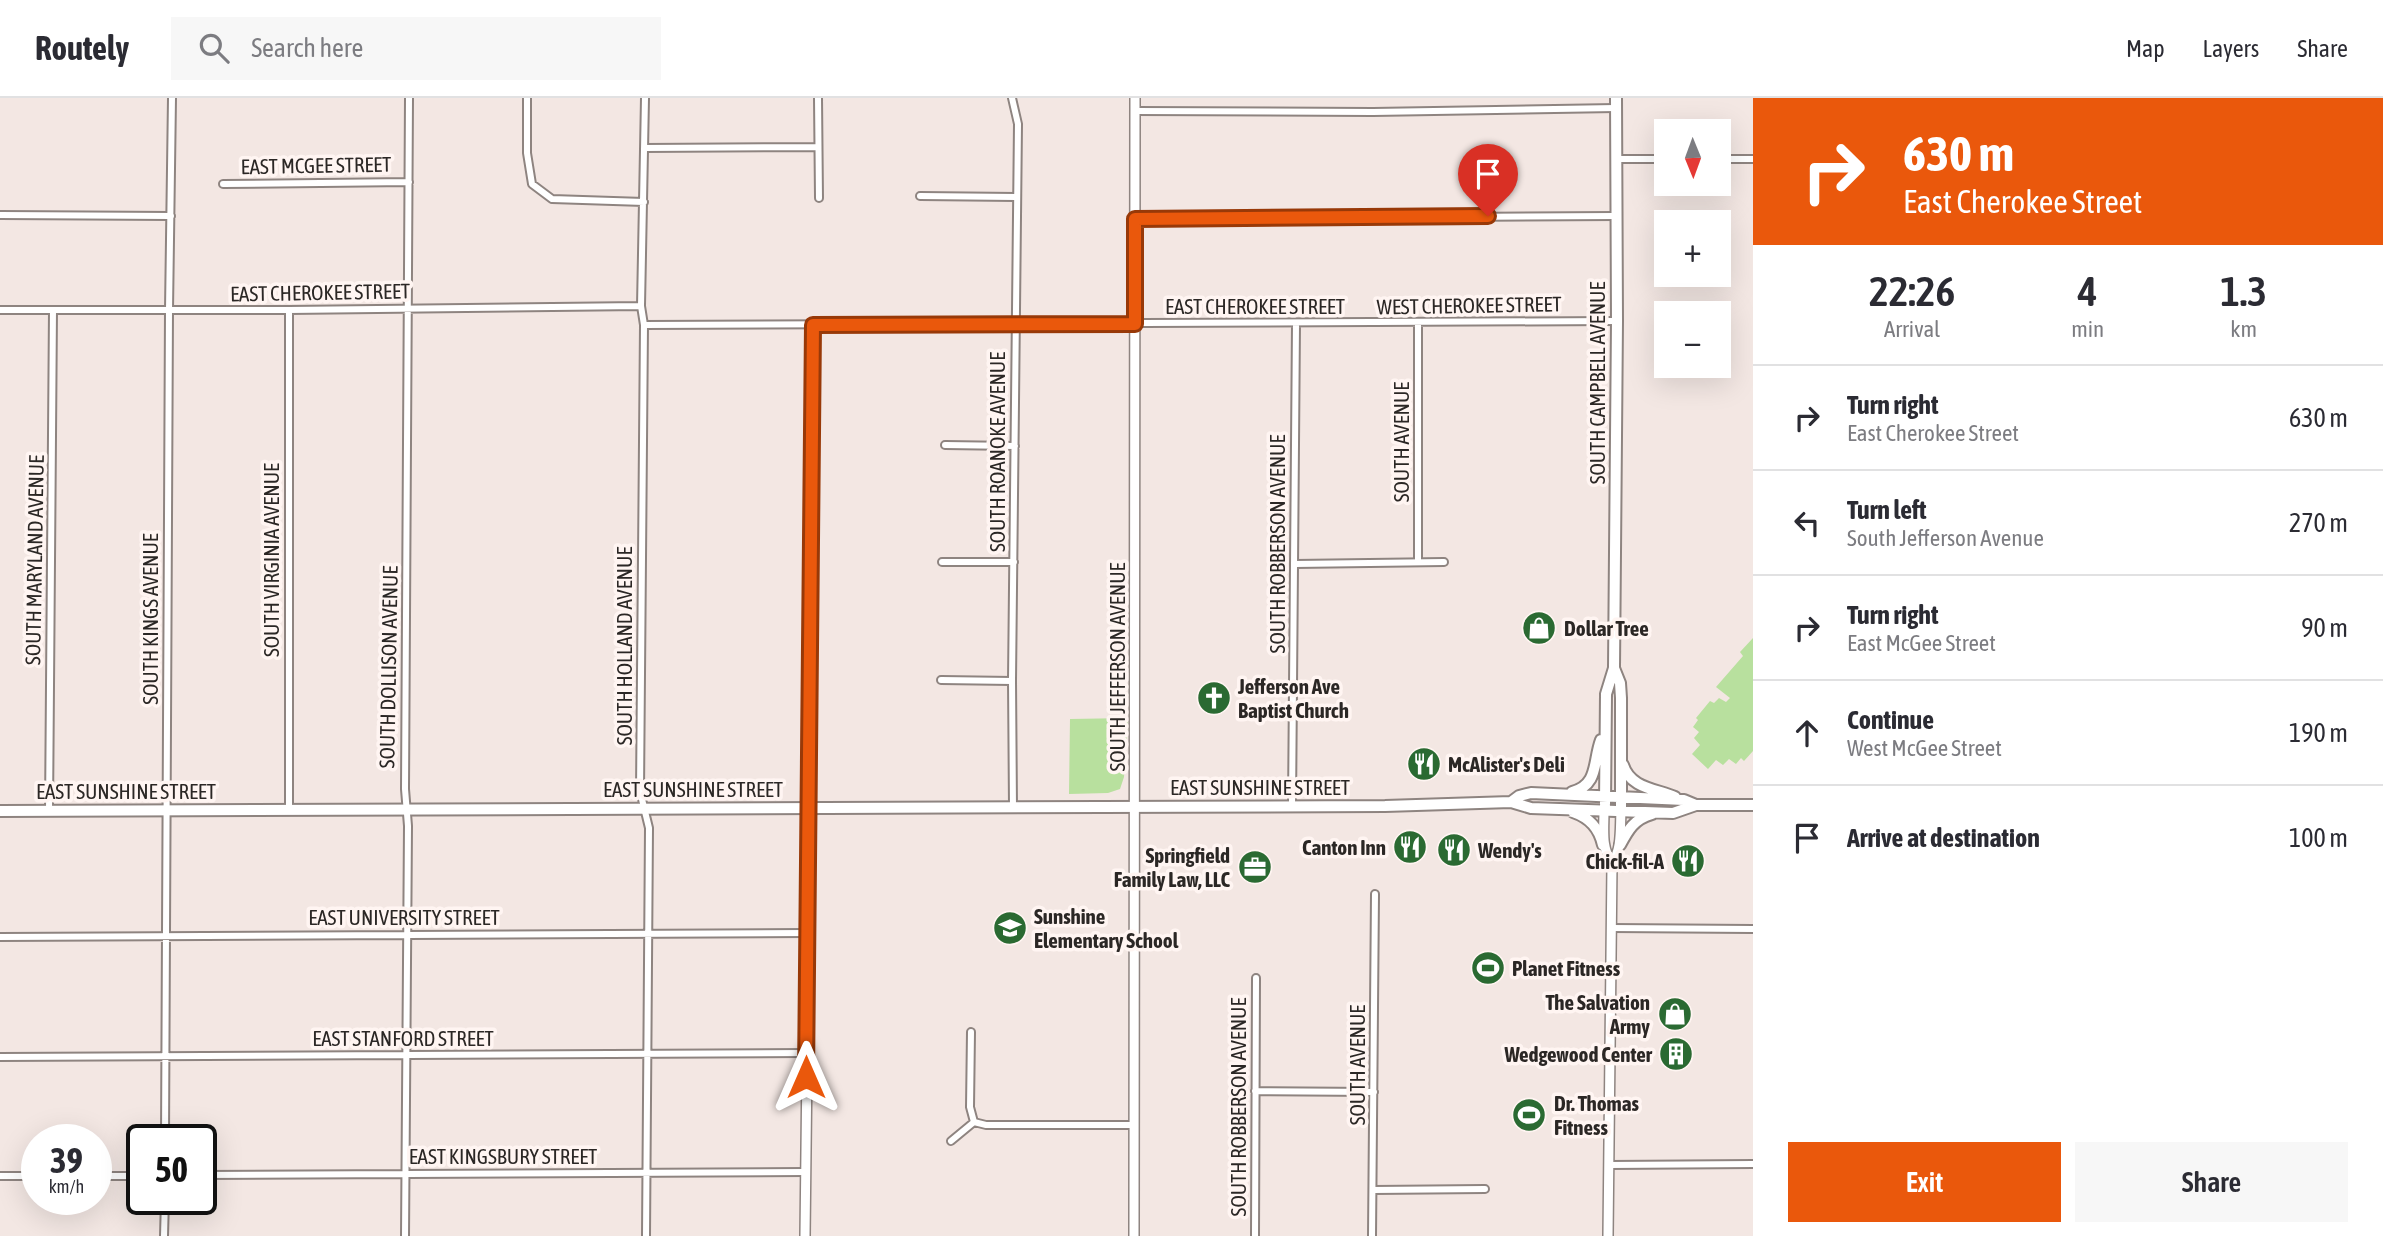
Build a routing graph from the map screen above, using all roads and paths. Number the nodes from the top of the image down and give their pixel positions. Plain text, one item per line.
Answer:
1 (172, 98) edge
2 (409, 98) edge
3 (527, 98) edge
4 (645, 98) edge
5 (818, 98) edge
6 (1012, 98) edge
7 (1135, 98) edge
8 (1616, 103) edge
9 (1135, 111) junction
10 (818, 147) junction
11 (644, 148) junction
12 (1616, 159) junction
13 (1654, 159) edge
14 (1731, 159) edge
15 (1753, 159) edge
16 (409, 182) junction
17 (223, 184) dead end
18 (920, 196) dead end
19 (818, 198) dead end
20 (1016, 198) junction
21 (644, 202) junction
22 (0, 215) edge
23 (171, 216) junction
24 (1616, 216) junction
25 (1135, 219) junction
26 (641, 306) junction
27 (409, 308) junction
28 (0, 310) edge
29 (53, 310) junction
30 (169, 310) junction
31 (289, 310) junction
32 (1617, 321) junction
33 (1362, 323) joint
34 (1418, 323) junction
35 (1135, 324) junction
36 (1296, 324) junction
37 (644, 325) junction
38 (813, 325) junction
39 (1015, 325) junction
40 (945, 445) dead end
41 (1015, 446) junction
42 (942, 562) dead end
43 (1014, 562) junction
44 (1418, 562) junction
45 (1444, 562) dead end
46 (1294, 564) junction
47 (1614, 668) junction
48 (942, 680) dead end
49 (1012, 681) junction
50 (1604, 731) junction
51 (1621, 755) junction
52 (1564, 794) junction
53 (1605, 796) junction
54 (1621, 797) junction
55 (1684, 800) junction
56 (1511, 802) junction
57 (1696, 805) junction
58 (1292, 806) junction
59 (1753, 806) edge
60 (1013, 807) junction
61 (1136, 807) junction
62 (644, 808) junction
63 (810, 808) junction
64 (289, 809) junction
65 (406, 809) junction
66 (1564, 809) junction
67 (49, 810) junction
68 (167, 810) junction
69 (0, 811) edge
70 (1604, 811) junction
71 (1621, 811) junction
72 (1659, 813) junction
73 (1603, 845) junction
74 (1620, 845) junction
75 (1612, 864) junction
76 (1375, 894) dead end
77 (1611, 928) junction
78 (1753, 929) edge
79 (807, 933) junction
80 (647, 934) junction
81 (407, 935) junction
82 (166, 936) junction
83 (0, 937) edge
84 (1256, 978) dead end
85 (971, 1032) dead end
86 (807, 1053) junction
87 (647, 1054) junction
88 (405, 1056) junction
89 (0, 1057) edge
90 (166, 1057) junction
91 (1255, 1091) junction
92 (1374, 1092) junction
93 (974, 1122) junction
94 (165, 1124) edge
95 (1135, 1125) junction
96 (951, 1141) dead end
97 (1753, 1164) edge
98 (1609, 1165) junction
99 (806, 1172) junction
100 (647, 1173) junction
101 (406, 1174) junction
102 (217, 1175) edge
103 (0, 1176) edge
104 (21, 1176) edge
105 (1485, 1189) dead end
106 (1373, 1190) junction
107 (164, 1215) edge
108 (164, 1236) edge
109 (405, 1236) edge
110 (646, 1236) edge
111 (805, 1236) edge
112 (1134, 1236) edge
113 (1255, 1236) edge
114 (1372, 1236) edge
115 (1608, 1236) edge

1 - 23 street, SOUTH KINGS AVENUE
2 - 16 street, SOUTH DOLLISON AVENUE
3 - 21 street
4 - 11 street, SOUTH HOLLAND AVENUE
5 - 10 street
6 - 20 street, SOUTH ROANOKE AVENUE
7 - 9 main road, SOUTH JEFFERSON AVENUE
8 - 9 street
8 - 12 main road, SOUTH CAMPBELL AVENUE
9 - 25 main road, SOUTH JEFFERSON AVENUE
10 - 11 street
10 - 19 street
11 - 21 street, SOUTH HOLLAND AVENUE
12 - 13 street
12 - 24 main road, SOUTH CAMPBELL AVENUE
14 - 15 street
16 - 17 street, EAST MCGEE STREET
16 - 27 street, SOUTH DOLLISON AVENUE
18 - 20 street
20 - 39 street, SOUTH ROANOKE AVENUE
21 - 26 street, SOUTH HOLLAND AVENUE
22 - 23 street
23 - 30 street, SOUTH KINGS AVENUE
24 - 25 street
24 - 32 main road, SOUTH CAMPBELL AVENUE
25 - 35 main road, SOUTH JEFFERSON AVENUE
26 - 27 street, EAST CHEROKEE STREET
26 - 37 street, SOUTH HOLLAND AVENUE
27 - 31 street, EAST CHEROKEE STREET
27 - 65 street, SOUTH DOLLISON AVENUE
28 - 29 street, EAST CHEROKEE STREET
29 - 30 street, EAST CHEROKEE STREET
29 - 67 street, SOUTH MARYLAND AVENUE
30 - 31 street, EAST CHEROKEE STREET
30 - 68 street, SOUTH KINGS AVENUE
31 - 64 street, SOUTH VIRGINIA AVENUE
32 - 34 street, WEST CHEROKEE STREET
32 - 47 main road, SOUTH CAMPBELL AVENUE
33 - 34 street, WEST CHEROKEE STREET
33 - 36 street, EAST CHEROKEE STREET
34 - 44 street, SOUTH AVENUE
35 - 36 street, EAST CHEROKEE STREET
35 - 39 street, EAST CHEROKEE STREET
35 - 61 main road, SOUTH JEFFERSON AVENUE
36 - 46 street, SOUTH ROBBERSON AVENUE
37 - 38 street, EAST CHEROKEE STREET
37 - 62 street, SOUTH HOLLAND AVENUE
38 - 39 street, EAST CHEROKEE STREET
38 - 63 street
39 - 41 street, SOUTH ROANOKE AVENUE
40 - 41 street
41 - 43 street, SOUTH ROANOKE AVENUE
42 - 43 street
43 - 49 street, SOUTH ROANOKE AVENUE
44 - 45 street
44 - 46 street
46 - 58 street, SOUTH ROBBERSON AVENUE
47 - 50 main road, SOUTH CAMPBELL AVENUE
47 - 51 main road, SOUTH CAMPBELL AVENUE
48 - 49 street
49 - 60 street, SOUTH ROANOKE AVENUE
50 - 52 main road
50 - 53 main road, SOUTH CAMPBELL AVENUE
51 - 54 main road, SOUTH CAMPBELL AVENUE
51 - 55 main road
52 - 53 main road
52 - 56 main road
53 - 54 main road
53 - 70 main road, SOUTH CAMPBELL AVENUE
54 - 55 main road
54 - 71 main road, SOUTH CAMPBELL AVENUE
55 - 57 main road
56 - 58 main road, EAST SUNSHINE STREET
56 - 66 main road
57 - 59 main road
57 - 72 main road
58 - 61 main road, EAST SUNSHINE STREET
60 - 61 main road, EAST SUNSHINE STREET
60 - 63 main road, EAST SUNSHINE STREET
61 - 95 main road, SOUTH JEFFERSON AVENUE
62 - 63 main road, EAST SUNSHINE STREET
62 - 65 main road, EAST SUNSHINE STREET
62 - 80 street, SOUTH HOLLAND AVENUE
63 - 79 main road
64 - 65 main road, EAST SUNSHINE STREET
64 - 68 main road, EAST SUNSHINE STREET
65 - 81 street, SOUTH DOLLISON AVENUE
66 - 70 main road
66 - 73 main road
67 - 68 main road, EAST SUNSHINE STREET
67 - 69 main road, EAST SUNSHINE STREET
68 - 82 street, SOUTH KINGS AVENUE
70 - 71 main road
70 - 73 main road, SOUTH CAMPBELL AVENUE
71 - 72 main road
71 - 74 main road, SOUTH CAMPBELL AVENUE
72 - 74 main road
73 - 75 main road, SOUTH CAMPBELL AVENUE
74 - 75 main road, SOUTH CAMPBELL AVENUE
75 - 77 main road, SOUTH CAMPBELL AVENUE
76 - 92 street, SOUTH AVENUE
77 - 78 street
77 - 98 main road, SOUTH CAMPBELL AVENUE
79 - 80 street, EAST UNIVERSITY STREET
79 - 86 main road
80 - 81 street, EAST UNIVERSITY STREET
80 - 87 street, SOUTH HOLLAND AVENUE
81 - 82 street, EAST UNIVERSITY STREET
81 - 88 street, SOUTH DOLLISON AVENUE
82 - 83 street, EAST UNIVERSITY STREET
82 - 90 street, SOUTH KINGS AVENUE
84 - 91 street, SOUTH ROBBERSON AVENUE
85 - 93 street
86 - 87 street, EAST STANFORD STREET
86 - 99 main road
87 - 88 street, EAST STANFORD STREET
87 - 100 street, SOUTH HOLLAND AVENUE
88 - 90 street, EAST STANFORD STREET
88 - 101 street, SOUTH DOLLISON AVENUE
89 - 90 street, EAST STANFORD STREET
90 - 94 street, SOUTH KINGS AVENUE
91 - 92 street
91 - 113 street, SOUTH ROBBERSON AVENUE
92 - 106 street, SOUTH AVENUE
93 - 95 street
93 - 96 street
95 - 112 main road, SOUTH JEFFERSON AVENUE
97 - 98 street
98 - 115 main road, SOUTH CAMPBELL AVENUE
99 - 100 street, EAST KINGSBURY STREET
99 - 111 main road
100 - 101 street, EAST KINGSBURY STREET
100 - 110 street, SOUTH HOLLAND AVENUE
101 - 102 street, EAST KINGSBURY STREET
101 - 109 street, SOUTH DOLLISON AVENUE
103 - 104 street
105 - 106 street
106 - 114 street, SOUTH AVENUE
107 - 108 street

